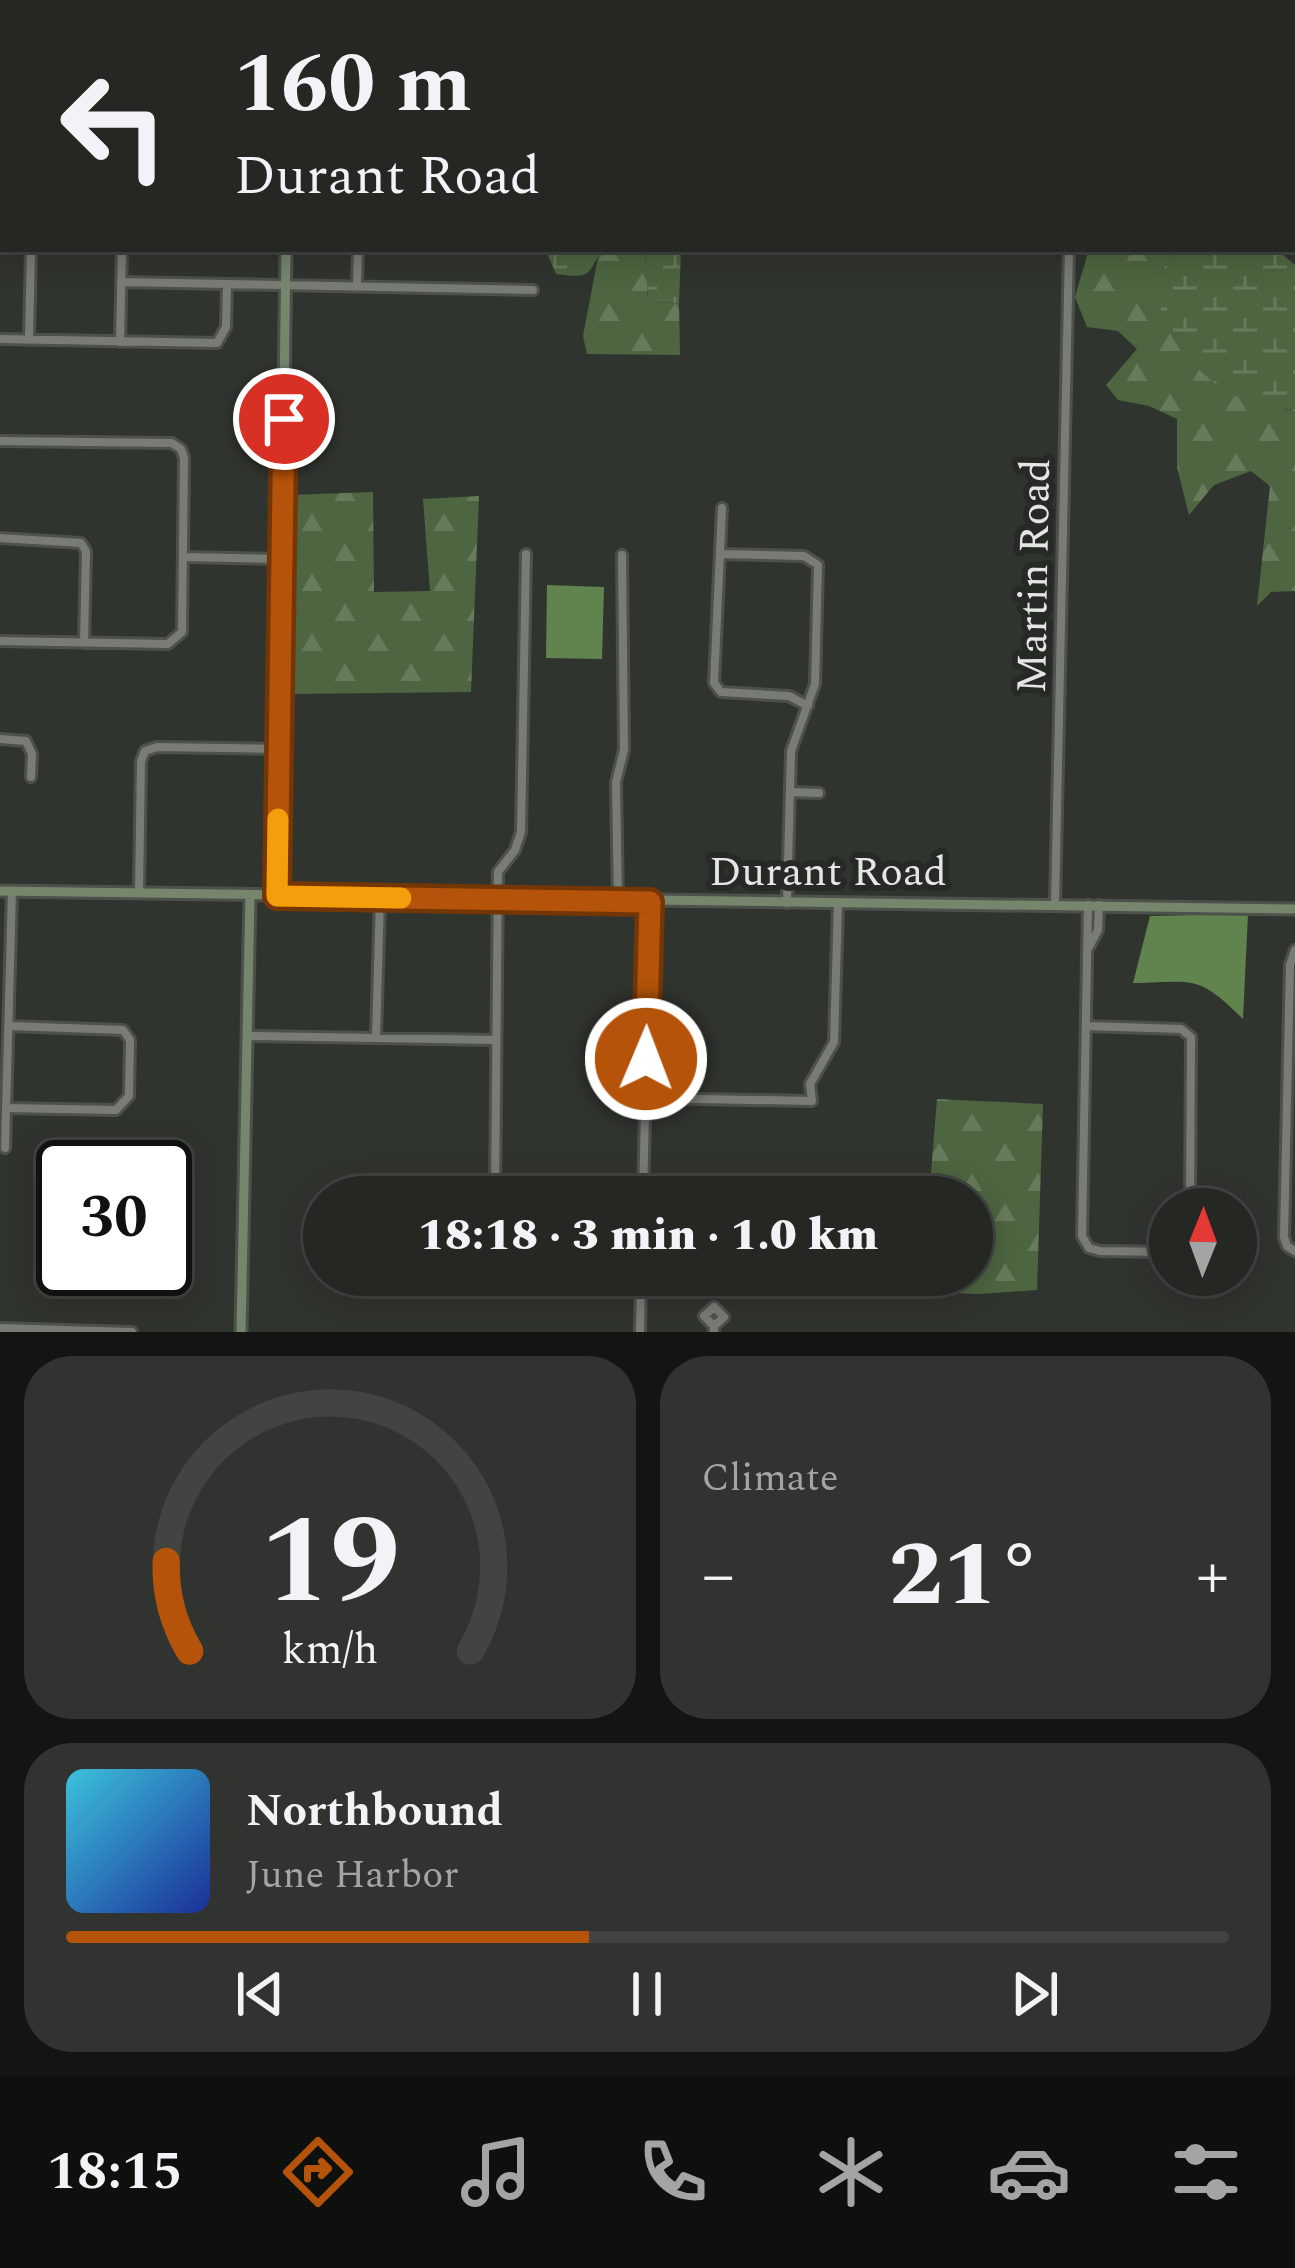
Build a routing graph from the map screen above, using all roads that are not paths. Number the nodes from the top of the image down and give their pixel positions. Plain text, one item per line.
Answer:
1 (31, 252) edge
2 (122, 252) edge
3 (286, 252) edge
4 (358, 252) edge
5 (1069, 252) edge
6 (121, 282) junction
7 (227, 284) junction
8 (285, 285) junction
9 (357, 286) junction
10 (533, 290) dead end
11 (0, 339) edge
12 (29, 340) junction
13 (120, 342) junction
14 (0, 440) edge
15 (722, 508) dead end
16 (0, 538) edge
17 (526, 554) dead end
18 (722, 554) junction
19 (622, 555) dead end
20 (183, 557) junction
21 (282, 559) junction
22 (0, 641) edge
23 (84, 643) junction
24 (808, 706) junction
25 (0, 739) edge
26 (279, 749) junction
27 (32, 777) dead end
28 (790, 792) junction
29 (819, 793) dead end
30 (6, 891) edge
31 (139, 893) junction
32 (250, 896) junction
33 (277, 896) junction
34 (380, 898) junction
35 (498, 898) junction
36 (618, 901) junction
37 (650, 902) junction
38 (787, 903) junction
39 (838, 904) junction
40 (1054, 904) junction
41 (1094, 905) junction
42 (1295, 909) edge
43 (1295, 950) edge
44 (1292, 1022) edge
45 (9, 1026) junction
46 (1086, 1026) junction
47 (247, 1036) junction
48 (376, 1037) junction
49 (495, 1040) junction
50 (645, 1098) junction
51 (6, 1108) junction
52 (5, 1148) dead end
53 (495, 1176) edge
54 (643, 1176) edge
55 (1191, 1188) edge
56 (1295, 1251) edge
57 (1149, 1252) edge
58 (641, 1296) edge
59 (0, 1328) edge
60 (132, 1332) edge
61 (241, 1332) edge
62 (640, 1332) edge

1 - 12 street
2 - 6 street
3 - 8 street
4 - 9 street
5 - 40 street, Martin Road
6 - 7 street
6 - 13 street
7 - 8 street
7 - 13 street
8 - 9 street
8 - 21 street
9 - 10 street
11 - 12 street
12 - 13 street
14 - 20 street
15 - 18 street
16 - 23 street
17 - 35 street
18 - 24 street
18 - 24 street
19 - 36 street
20 - 21 street
20 - 23 street
21 - 26 street
22 - 23 street
24 - 28 street
25 - 27 street
26 - 31 street
26 - 33 street
28 - 29 street
28 - 38 street
30 - 31 street, Durant Road
30 - 45 street
31 - 32 street, Durant Road
32 - 33 street, Durant Road
32 - 47 street
33 - 34 street, Durant Road
34 - 35 street, Durant Road
34 - 48 street
35 - 36 street, Durant Road
35 - 49 street
36 - 37 street, Durant Road
37 - 38 street, Durant Road
37 - 50 street
38 - 39 street, Durant Road
39 - 40 street, Durant Road
39 - 50 street
40 - 41 street, Durant Road
41 - 42 street, Durant Road
41 - 46 street
43 - 44 street
44 - 56 street
45 - 51 street
45 - 51 street
46 - 55 street
46 - 57 street
47 - 48 street
47 - 61 street
48 - 49 street
49 - 53 street
50 - 54 street
51 - 52 street
58 - 62 street
59 - 60 street

